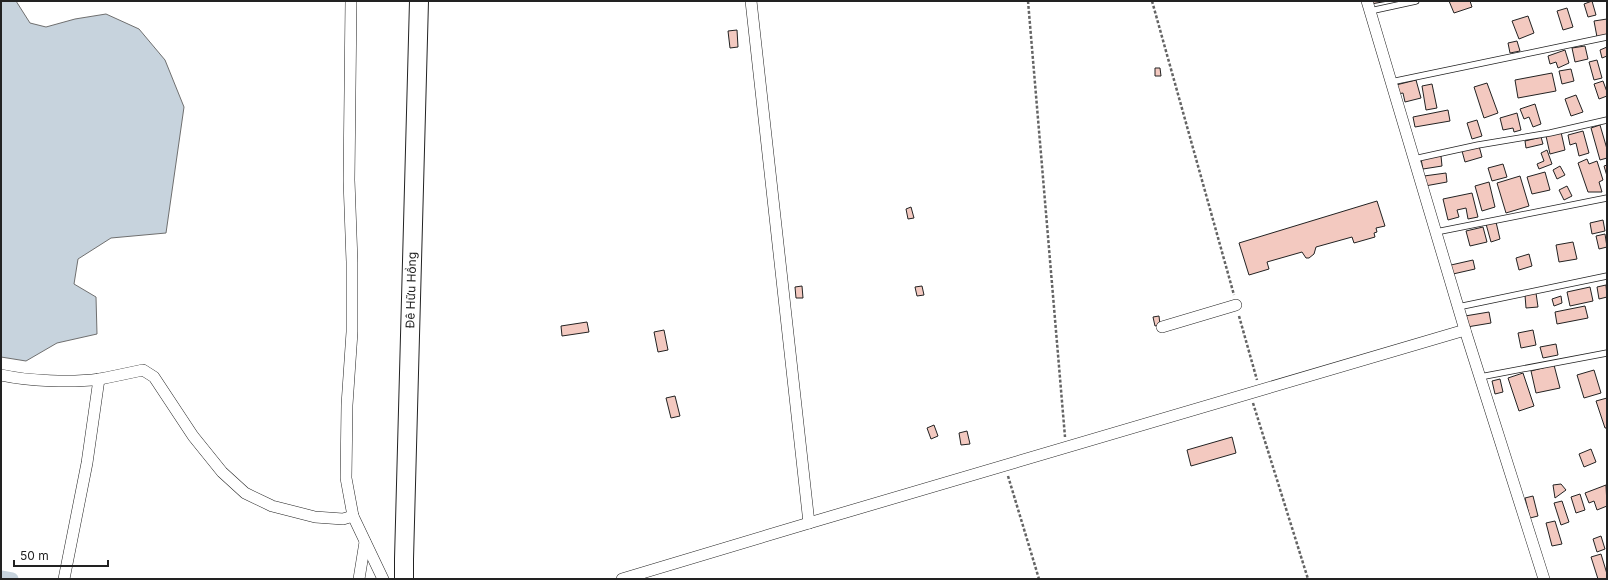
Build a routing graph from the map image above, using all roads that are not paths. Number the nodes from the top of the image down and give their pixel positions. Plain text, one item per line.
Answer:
1 (351, 1) edge
2 (419, 1) edge
3 (751, 1) edge
4 (1416, 1) edge
5 (1368, 6) edge
6 (1607, 37) edge
7 (1391, 82) junction
8 (1607, 120) edge
9 (1414, 159) junction
10 (1607, 198) edge
11 (1436, 232) junction
12 (1607, 276) edge
13 (1236, 305) road end
14 (1458, 307) junction
15 (1162, 327) dead end
16 (1465, 330) junction
17 (1607, 353) edge
18 (1, 375) edge
19 (1480, 377) junction
20 (99, 379) junction
21 (353, 516) junction
22 (809, 523) junction
23 (365, 542) junction
24 (64, 579) edge
25 (359, 579) edge
26 (384, 579) edge
27 (404, 579) edge
28 (622, 579) edge
29 (1544, 579) edge

1 - 21 street
2 - 27 main road, Đê Hữu Hồng
3 - 22 street
4 - 5 lane
5 - 7 street
6 - 7 lane
7 - 9 street
8 - 9 lane
9 - 11 street
10 - 11 lane
11 - 14 street
12 - 14 lane
13 - 15 street
14 - 16 street
16 - 19 street
16 - 22 street
17 - 19 lane
18 - 20 street
19 - 29 street
20 - 21 street
20 - 24 street
21 - 23 street
22 - 28 street
23 - 25 street
23 - 26 street

